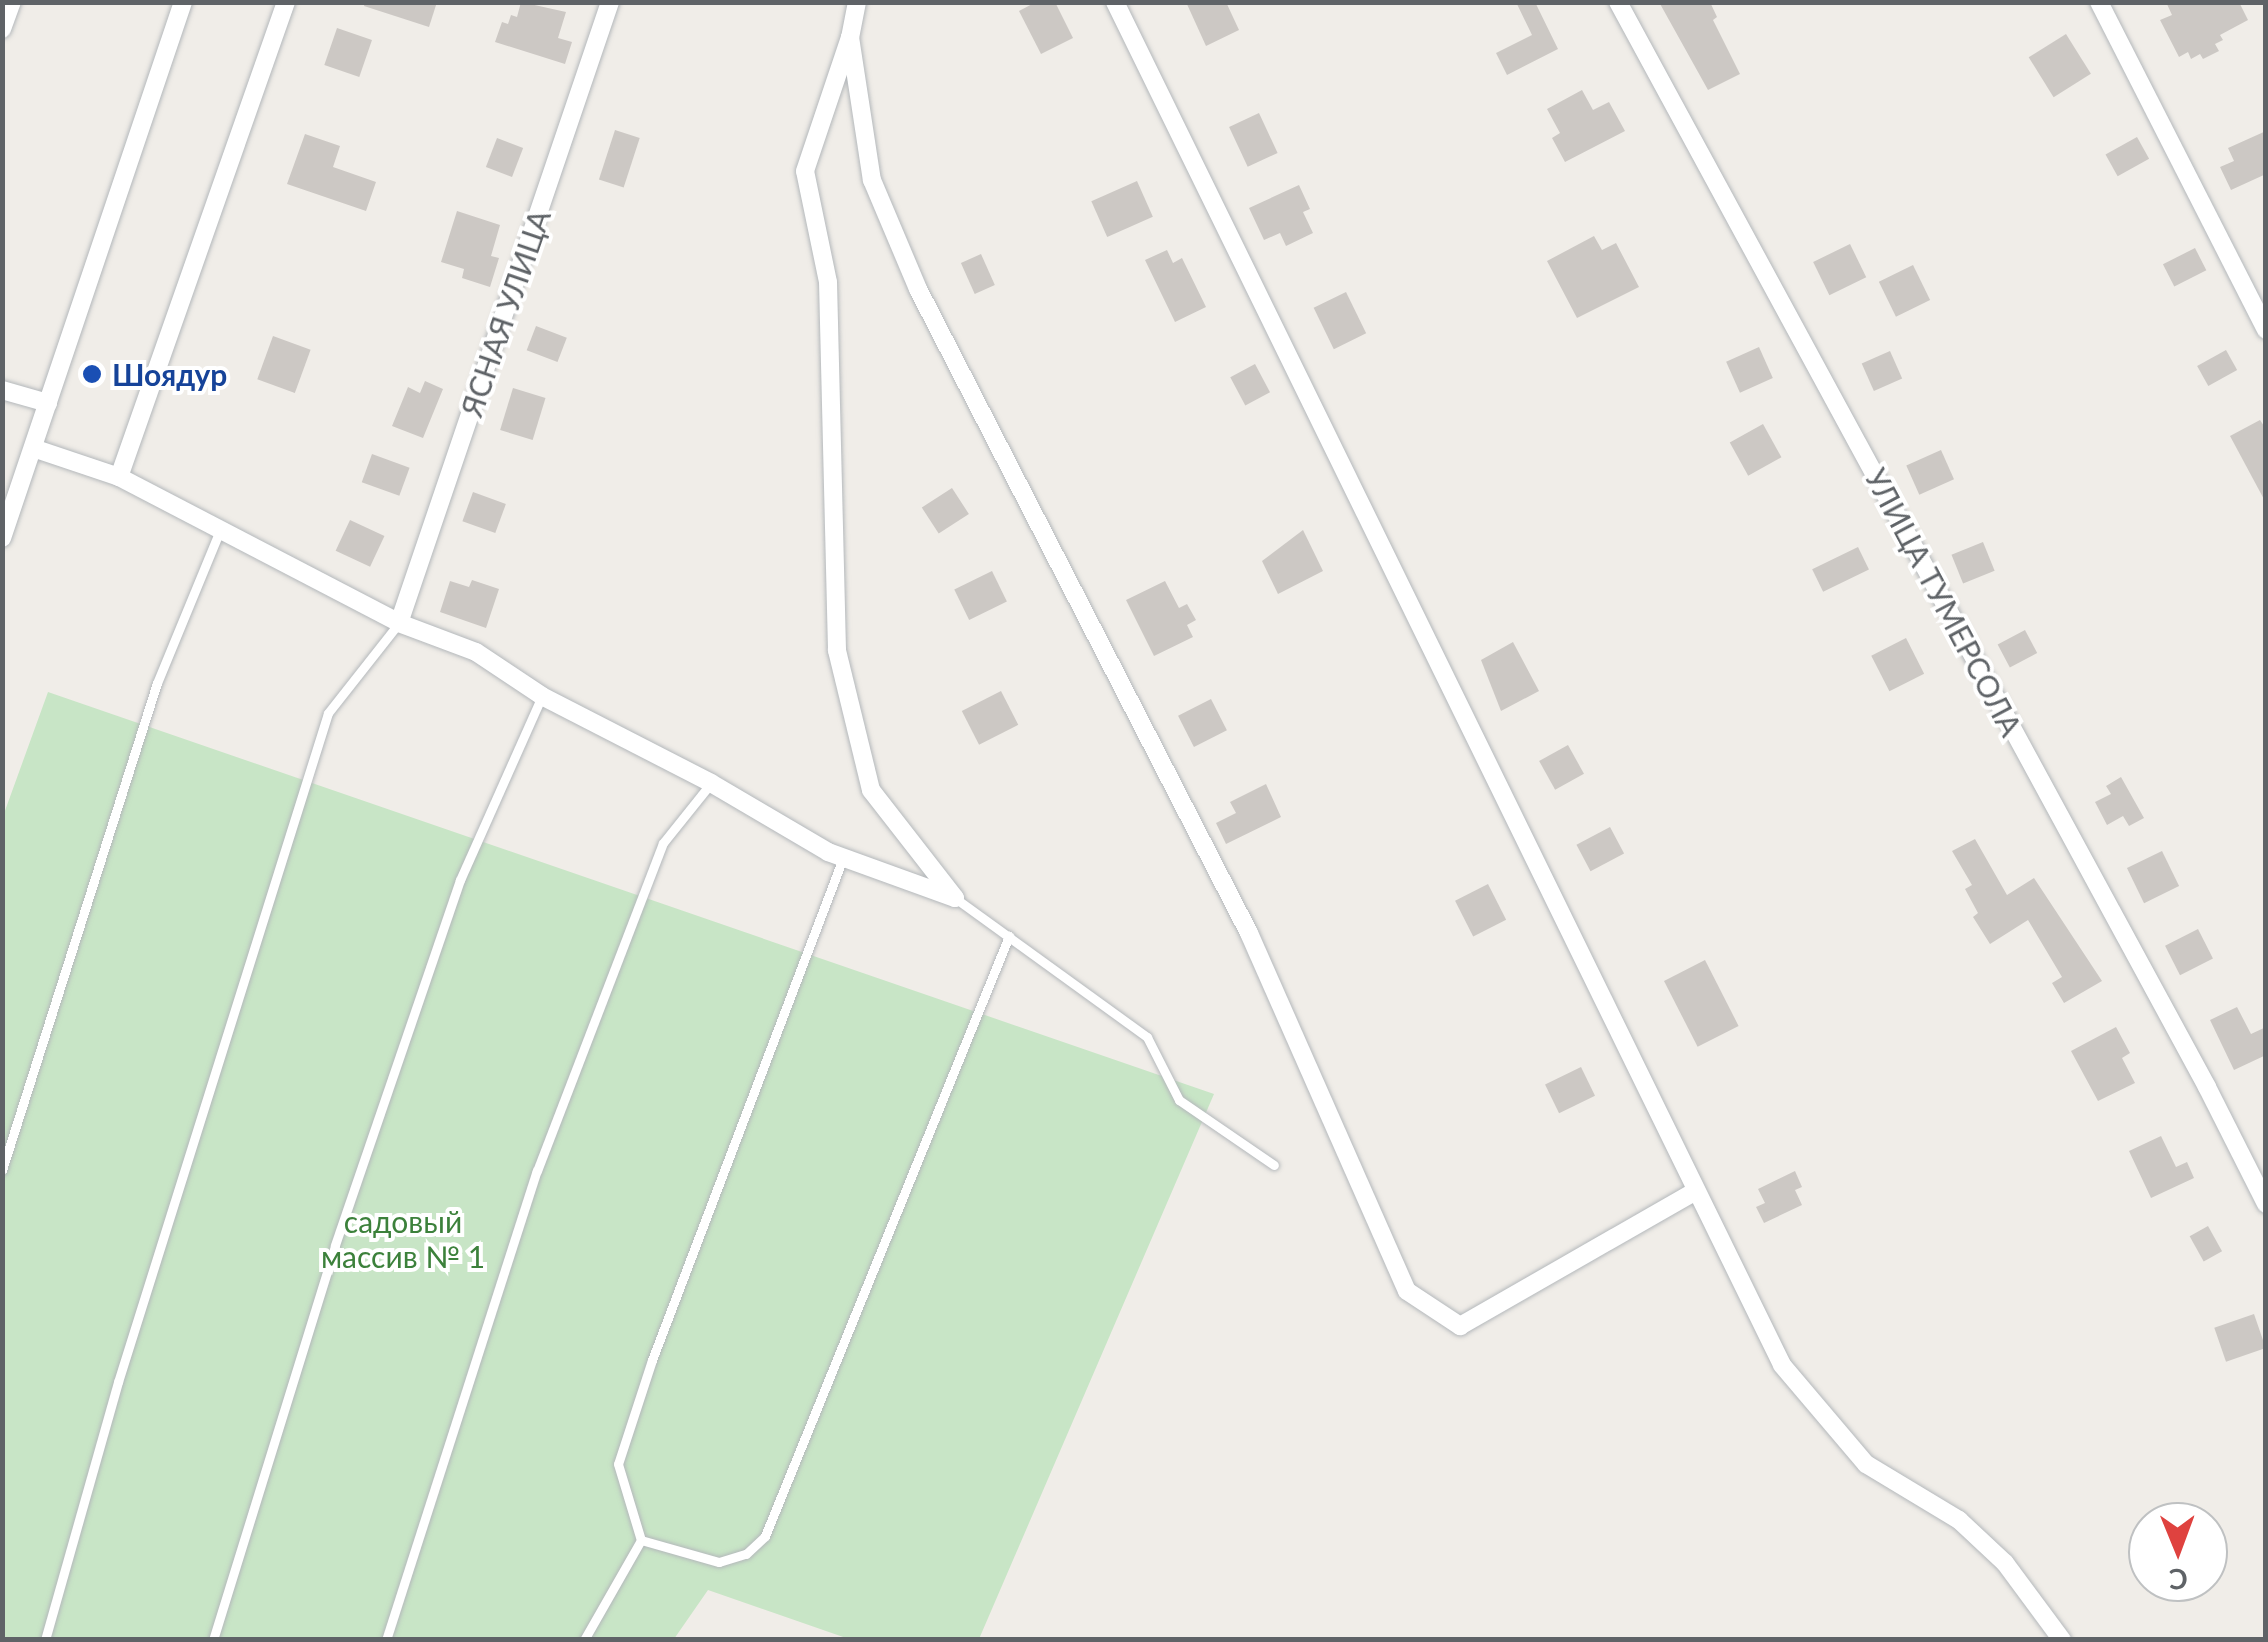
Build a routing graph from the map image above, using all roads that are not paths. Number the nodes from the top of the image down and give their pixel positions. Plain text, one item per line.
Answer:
1 (12, 2) edge
2 (183, 2) edge
3 (286, 2) edge
4 (610, 2) edge
5 (857, 2) edge
6 (1116, 2) edge
7 (1618, 2) edge
8 (2099, 2) edge
9 (2, 29) edge
10 (850, 36) junction
11 (2266, 330) edge
12 (2, 390) edge
13 (48, 403) junction
14 (33, 448) junction
15 (120, 478) junction
16 (220, 530) junction
17 (2, 538) edge
18 (399, 623) junction
19 (542, 696) junction
20 (712, 783) junction
21 (843, 858) junction
22 (955, 898) junction
23 (1009, 936) junction
24 (1274, 1165) dead end
25 (2, 1170) edge
26 (1696, 1191) junction
27 (2266, 1204) edge
28 (642, 1540) junction
29 (45, 1640) edge
30 (214, 1640) edge
31 (386, 1640) edge
32 (584, 1640) edge
33 (2062, 1640) edge

1 - 9 street
2 - 13 street
3 - 15 street
4 - 18 street, ЯСНАЯ УЛИЦА
5 - 10 street
6 - 26 street
7 - 27 street, УЛИЦА ТУМЕРСОЛА
8 - 11 street
10 - 22 street
10 - 26 street
12 - 13 street
13 - 14 street
14 - 15 street
14 - 17 street
15 - 16 street
16 - 18 street
16 - 25 lane
18 - 19 street
18 - 29 lane
19 - 20 street
19 - 30 lane
20 - 21 street
20 - 31 lane
21 - 22 street
21 - 28 lane
22 - 23 lane
23 - 24 lane
23 - 28 lane
26 - 33 street
28 - 32 lane

